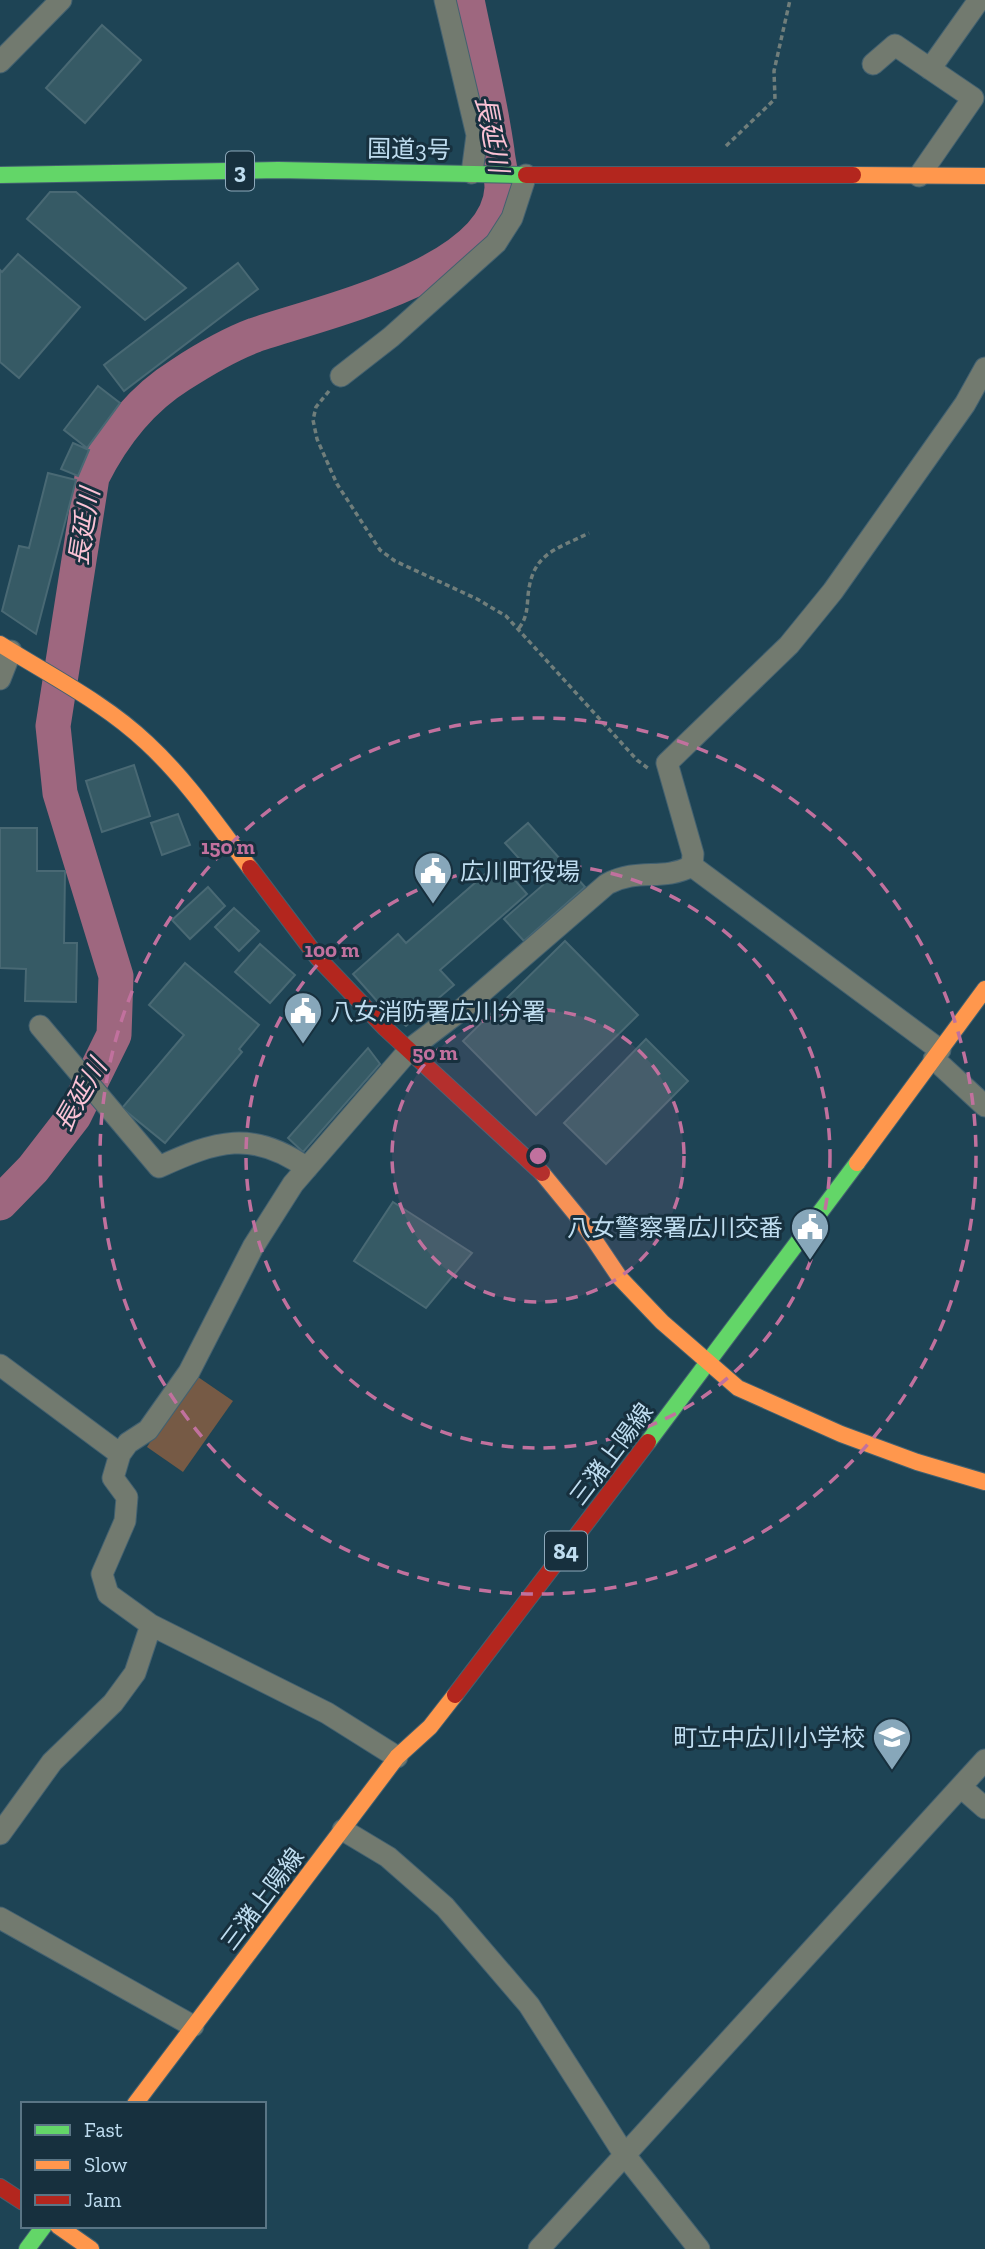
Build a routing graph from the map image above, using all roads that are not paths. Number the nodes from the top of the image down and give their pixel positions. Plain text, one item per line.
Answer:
1 (61, 0) edge
2 (445, 0) edge
3 (979, 0) edge
4 (0, 62) edge
5 (873, 64) dead end
6 (930, 69) junction
7 (476, 174) junction
8 (0, 175) edge
9 (523, 175) junction
10 (919, 176) junction
11 (985, 176) edge
12 (985, 368) edge
13 (341, 376) road end
14 (6, 647) edge
15 (0, 679) edge
16 (692, 866) junction
17 (985, 989) edge
18 (40, 1026) dead end
19 (410, 1049) junction
20 (937, 1055) junction
21 (985, 1106) edge
22 (307, 1168) junction
23 (707, 1361) junction
24 (0, 1365) edge
25 (120, 1454) junction
26 (985, 1482) edge
27 (151, 1625) junction
28 (397, 1757) junction
29 (985, 1760) edge
30 (961, 1787) junction
31 (985, 1808) edge
32 (344, 1830) junction
33 (0, 1834) edge
34 (0, 1917) edge
35 (193, 2026) junction
36 (136, 2102) edge
37 (624, 2154) junction
38 (0, 2187) edge
39 (21, 2201) edge
40 (43, 2228) edge
41 (61, 2228) edge
42 (27, 2249) edge
43 (91, 2249) edge
44 (538, 2249) edge
45 (699, 2249) edge

1 - 4 street
2 - 7 street
3 - 6 street
5 - 6 street
6 - 10 street
7 - 8 main road, 国道3号 / 3
7 - 9 main road, 国道3号 / 3
9 - 10 main road, 国道3号 / 3
9 - 13 street
10 - 11 main road, 国道3号 / 3
12 - 16 street
14 - 15 street
14 - 19 main road
16 - 19 street
16 - 20 street
17 - 20 main road, 三潴上陽線 / 84
18 - 22 street
19 - 22 street
19 - 23 main road
20 - 21 street
20 - 23 main road, 三潴上陽線 / 84
22 - 25 street
23 - 26 main road
23 - 28 main road, 三潴上陽線 / 84
24 - 25 street
25 - 27 street
27 - 28 street
27 - 33 street
28 - 32 main road, 三潴上陽線 / 84
29 - 30 street
30 - 31 street
30 - 37 street
32 - 35 main road, 三潴上陽線 / 84
32 - 37 street
34 - 35 street
35 - 36 main road, 三潴上陽線 / 84
37 - 44 street
37 - 45 street
38 - 39 main road
40 - 42 main road
41 - 43 main road

